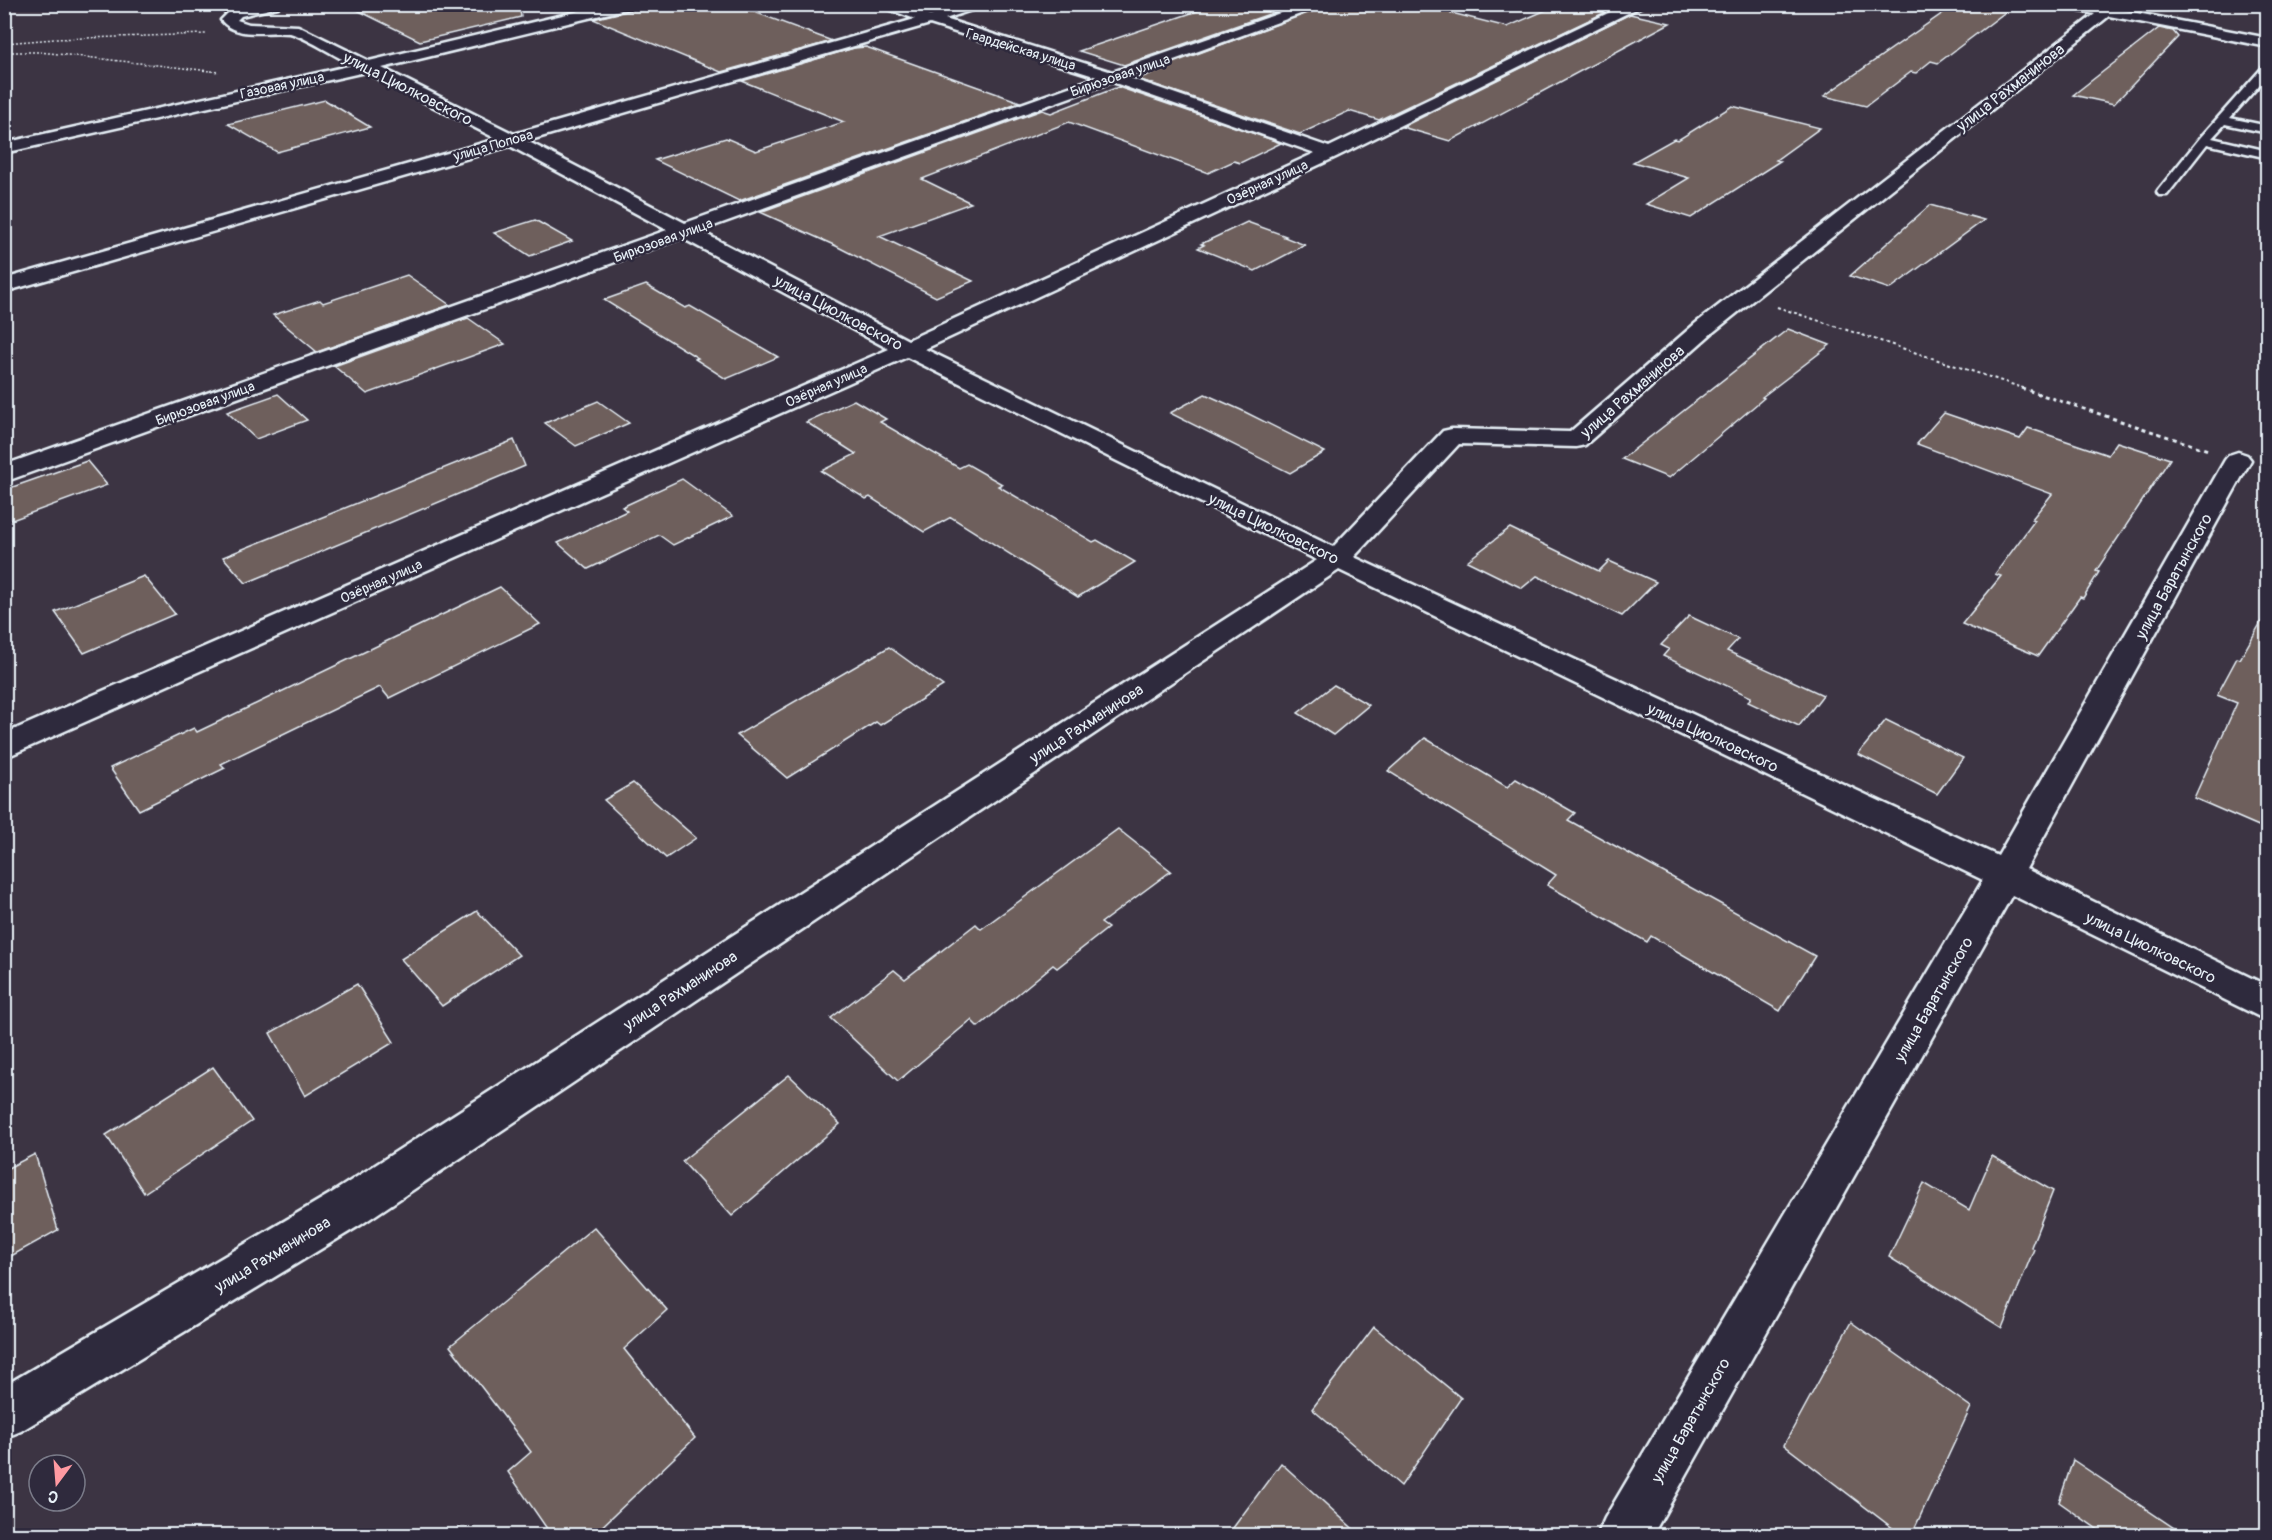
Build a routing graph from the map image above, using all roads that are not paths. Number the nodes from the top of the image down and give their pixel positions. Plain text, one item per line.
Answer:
1 (273, 4) edge
2 (629, 4) edge
3 (882, 4) edge
4 (983, 4) edge
5 (1321, 4) edge
6 (2066, 4) edge
7 (1628, 6) edge
8 (2109, 8) edge
9 (930, 20) junction
10 (2268, 43) edge
11 (365, 67) junction
12 (2268, 68) edge
13 (1112, 77) junction
14 (2223, 120) junction
15 (2268, 130) edge
16 (512, 140) junction
17 (2204, 140) junction
18 (4, 148) edge
19 (1330, 153) junction
20 (2268, 154) edge
21 (2163, 192) dead end
22 (687, 231) junction
23 (4, 286) edge
24 (907, 349) junction
25 (2238, 460) road end
26 (4, 474) edge
27 (1337, 559) junction
28 (4, 747) edge
29 (2005, 875) junction
30 (2268, 1005) edge
31 (4, 1414) edge
32 (1623, 1536) edge

1 - 11 street, улица Циолковского
2 - 11 street, Газовая улица
3 - 9 street, Гвардейская улица
4 - 9 street, улица Попова
5 - 13 street, Бирюзовая улица
6 - 8 street
7 - 19 street, Озёрная улица
8 - 10 street
8 - 27 street, улица Рахманинова
9 - 13 street, Гвардейская улица
9 - 16 street, улица Попова
11 - 16 street, улица Циолковского
11 - 18 street, Газовая улица
12 - 14 lane
13 - 19 street, Гвардейская улица
13 - 22 street, Бирюзовая улица
14 - 15 lane
14 - 17 lane
16 - 22 street, улица Циолковского
16 - 23 street, улица Попова
17 - 20 lane
17 - 21 lane
19 - 24 street, Озёрная улица
22 - 24 street, улица Циолковского
22 - 26 street, Бирюзовая улица
24 - 27 street, улица Циолковского
24 - 28 street, Озёрная улица
25 - 29 street, улица Баратынского
27 - 29 street, улица Циолковского
27 - 31 street, улица Рахманинова
29 - 30 street, улица Циолковского
29 - 32 street, улица Баратынского

